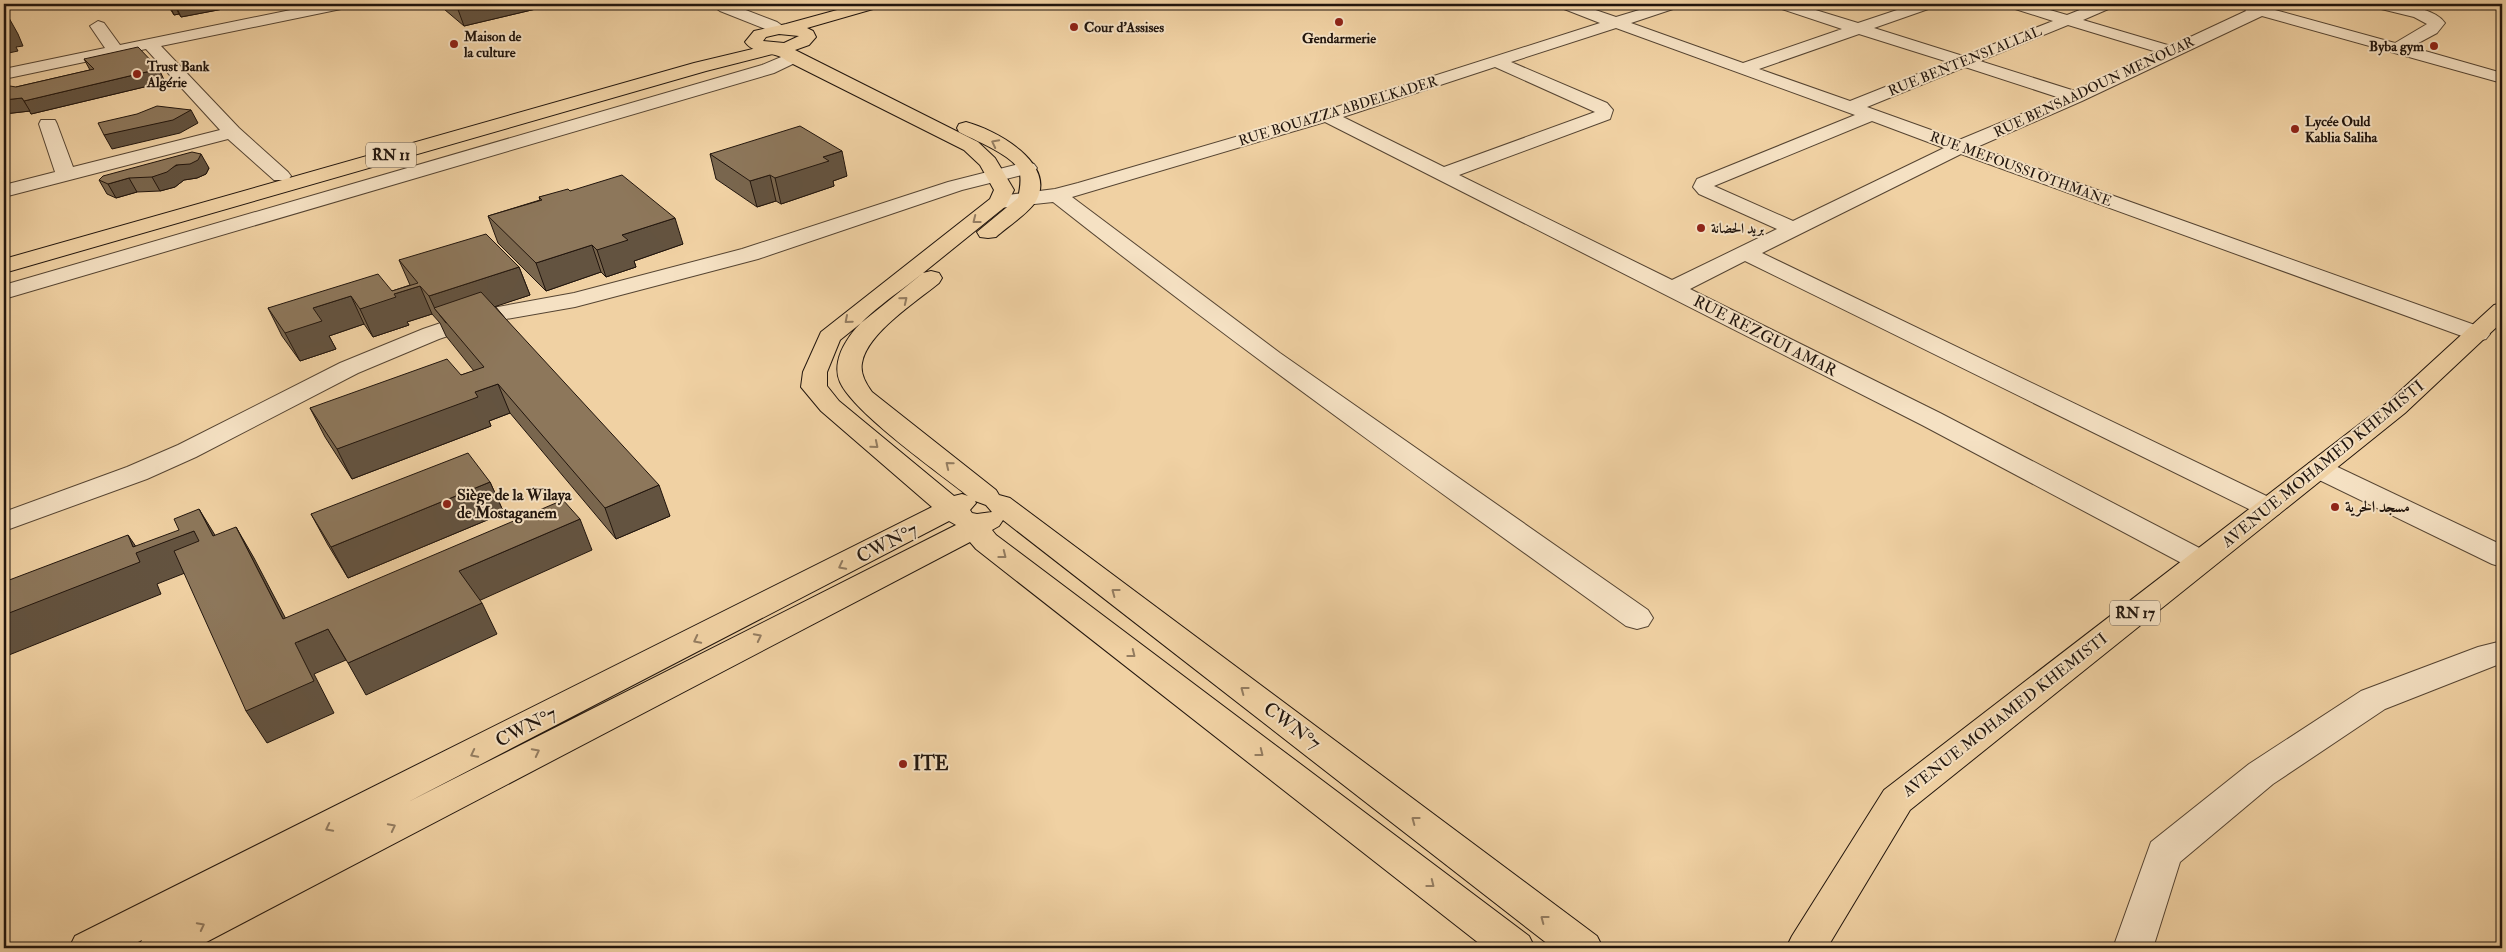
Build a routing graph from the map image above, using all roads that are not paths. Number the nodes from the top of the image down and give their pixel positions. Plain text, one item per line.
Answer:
1 (341, 4) edge
2 (718, 4) edge
3 (875, 4) edge
4 (1564, 4) edge
5 (1674, 4) edge
6 (1781, 4) edge
7 (1929, 4) edge
8 (2014, 4) edge
9 (2108, 4) edge
10 (2236, 4) edge
11 (2378, 4) edge
12 (321, 6) edge
13 (2266, 7) edge
14 (2067, 20) junction
15 (1616, 22) junction
16 (98, 26) dead end
17 (1854, 28) junction
18 (784, 39) junction
19 (151, 45) junction
20 (2398, 48) junction
21 (116, 51) junction
22 (2170, 52) junction
23 (1495, 61) junction
24 (1964, 61) junction
25 (1741, 69) junction
26 (4, 74) edge
27 (2502, 78) edge
28 (2076, 97) junction
29 (1851, 107) junction
30 (1871, 115) junction
31 (1327, 116) junction
32 (48, 124) dead end
33 (232, 132) junction
34 (1960, 147) junction
35 (1028, 168) junction
36 (66, 174) junction
37 (1443, 174) junction
38 (281, 176) junction
39 (997, 176) junction
40 (4, 191) edge
41 (1057, 195) junction
42 (1028, 200) junction
43 (998, 202) junction
44 (1794, 229) junction
45 (4, 252) edge
46 (1745, 253) junction
47 (4, 266) edge
48 (1672, 290) junction
49 (4, 292) edge
50 (2502, 310) edge
51 (2478, 334) junction
52 (2319, 468) junction
53 (2269, 508) junction
54 (973, 512) junction
55 (4, 522) edge
56 (2502, 557) edge
57 (2201, 561) junction
58 (1637, 618) dead end
59 (2502, 652) edge
60 (89, 948) edge
61 (158, 948) edge
62 (1515, 948) edge
63 (1583, 948) edge
64 (1806, 948) edge
65 (2133, 948) edge

1 - 12 street
2 - 18 street
3 - 18 main road
4 - 15 street, RUE MEFOUSSI OTHMANE
5 - 15 street, RUE BOUAZZA ABDELKADER
6 - 17 street
7 - 17 street
8 - 14 street
9 - 14 street, RUE BENTENSI ALLAL
10 - 13 street
11 - 20 street
12 - 19 street
13 - 20 street
13 - 22 street, RUE BENSAADOUN MENOUAR
14 - 22 street
14 - 24 street, RUE BENTENSI ALLAL
15 - 23 street, RUE BOUAZZA ABDELKADER
15 - 25 street, RUE MEFOUSSI OTHMANE
16 - 21 street
17 - 24 street
17 - 25 street
35 -> 18 main road
18 - 38 main road, RN 11
18 - 39 main road
18 - 47 main road, RN 11
18 - 49 street
19 - 21 street
19 - 33 street
20 - 27 street
21 - 26 street
22 - 28 street, RUE BENSAADOUN MENOUAR
23 - 31 street, RUE BOUAZZA ABDELKADER
23 - 37 street
24 - 28 street
24 - 29 street, RUE BENTENSI ALLAL
25 - 29 street, RUE MEFOUSSI OTHMANE
28 - 34 street, RUE BENSAADOUN MENOUAR
29 - 30 street, RUE MEFOUSSI OTHMANE
30 - 34 street, RUE MEFOUSSI OTHMANE
30 - 44 street
31 - 37 street, RUE REZGUI AMAR
31 - 41 street, RUE BOUAZZA ABDELKADER
32 - 36 street
33 - 36 street
33 - 38 street
34 - 44 street, RUE BENSAADOUN MENOUAR
34 - 51 street, RUE MEFOUSSI OTHMANE
35 - 39 street
35 - 42 main road
36 - 40 street
37 - 48 street, RUE REZGUI AMAR
38 - 45 main road, RN 11
39 - 43 main road
39 - 55 street
41 - 42 street, RUE BOUAZZA ABDELKADER
41 - 58 street
42 - 43 street, RUE BOUAZZA ABDELKADER
54 -> 42 main road
43 -> 54 main road
44 - 46 street, RUE BENSAADOUN MENOUAR
46 - 48 street, RUE BENSAADOUN MENOUAR
46 - 53 street
48 - 57 street, RUE REZGUI AMAR
50 - 51 main road, AVENUE MOHAMED KHEMISTI / RN 17
51 - 52 main road, AVENUE MOHAMED KHEMISTI / RN 17
52 - 53 main road, AVENUE MOHAMED KHEMISTI / RN 17
52 - 56 street
53 - 57 main road, AVENUE MOHAMED KHEMISTI / RN 17
54 -> 60 main road, CWN°7
61 -> 54 main road
54 -> 62 main road
63 -> 54 main road, CWN°7
57 - 64 main road, AVENUE MOHAMED KHEMISTI / RN 17
59 - 65 street

